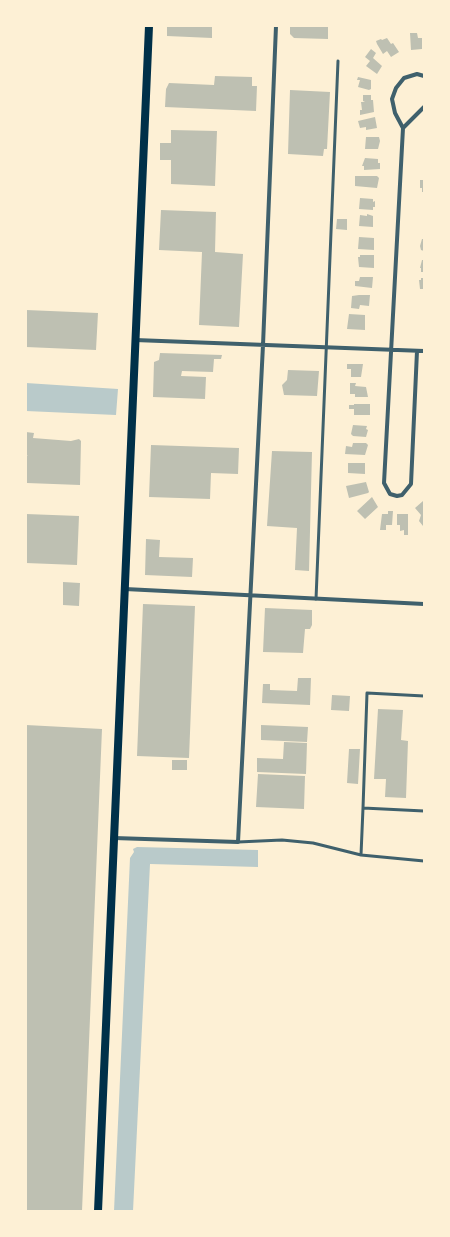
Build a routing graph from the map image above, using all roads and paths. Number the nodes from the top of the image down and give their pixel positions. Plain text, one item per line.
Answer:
1 (276, 26) edge
2 (148, 27) edge
3 (338, 61) dead end
4 (424, 76) edge
5 (424, 107) edge
6 (403, 128) junction
7 (135, 340) junction
8 (263, 345) junction
9 (327, 348) junction
10 (391, 350) junction
11 (417, 351) junction
12 (424, 352) edge
13 (124, 589) junction
14 (251, 595) junction
15 (316, 599) junction
16 (424, 604) edge
17 (424, 696) edge
18 (363, 808) junction
19 (424, 811) edge
20 (114, 838) junction
21 (238, 842) junction
22 (360, 855) junction
23 (424, 861) edge
24 (98, 1211) edge

1 - 8 street
2 - 7 main road
3 - 9 lane
4 - 6 street
5 - 6 street
6 - 10 street
7 - 8 street
7 - 13 main road
8 - 9 street
8 - 14 street
9 - 10 street
9 - 15 lane
10 - 11 street
10 - 11 street
11 - 12 street
13 - 14 street
13 - 20 main road
14 - 15 street
14 - 21 street
15 - 16 street
17 - 18 lane
18 - 19 lane
18 - 22 lane
20 - 21 street
20 - 24 main road
21 - 22 lane
22 - 23 lane

